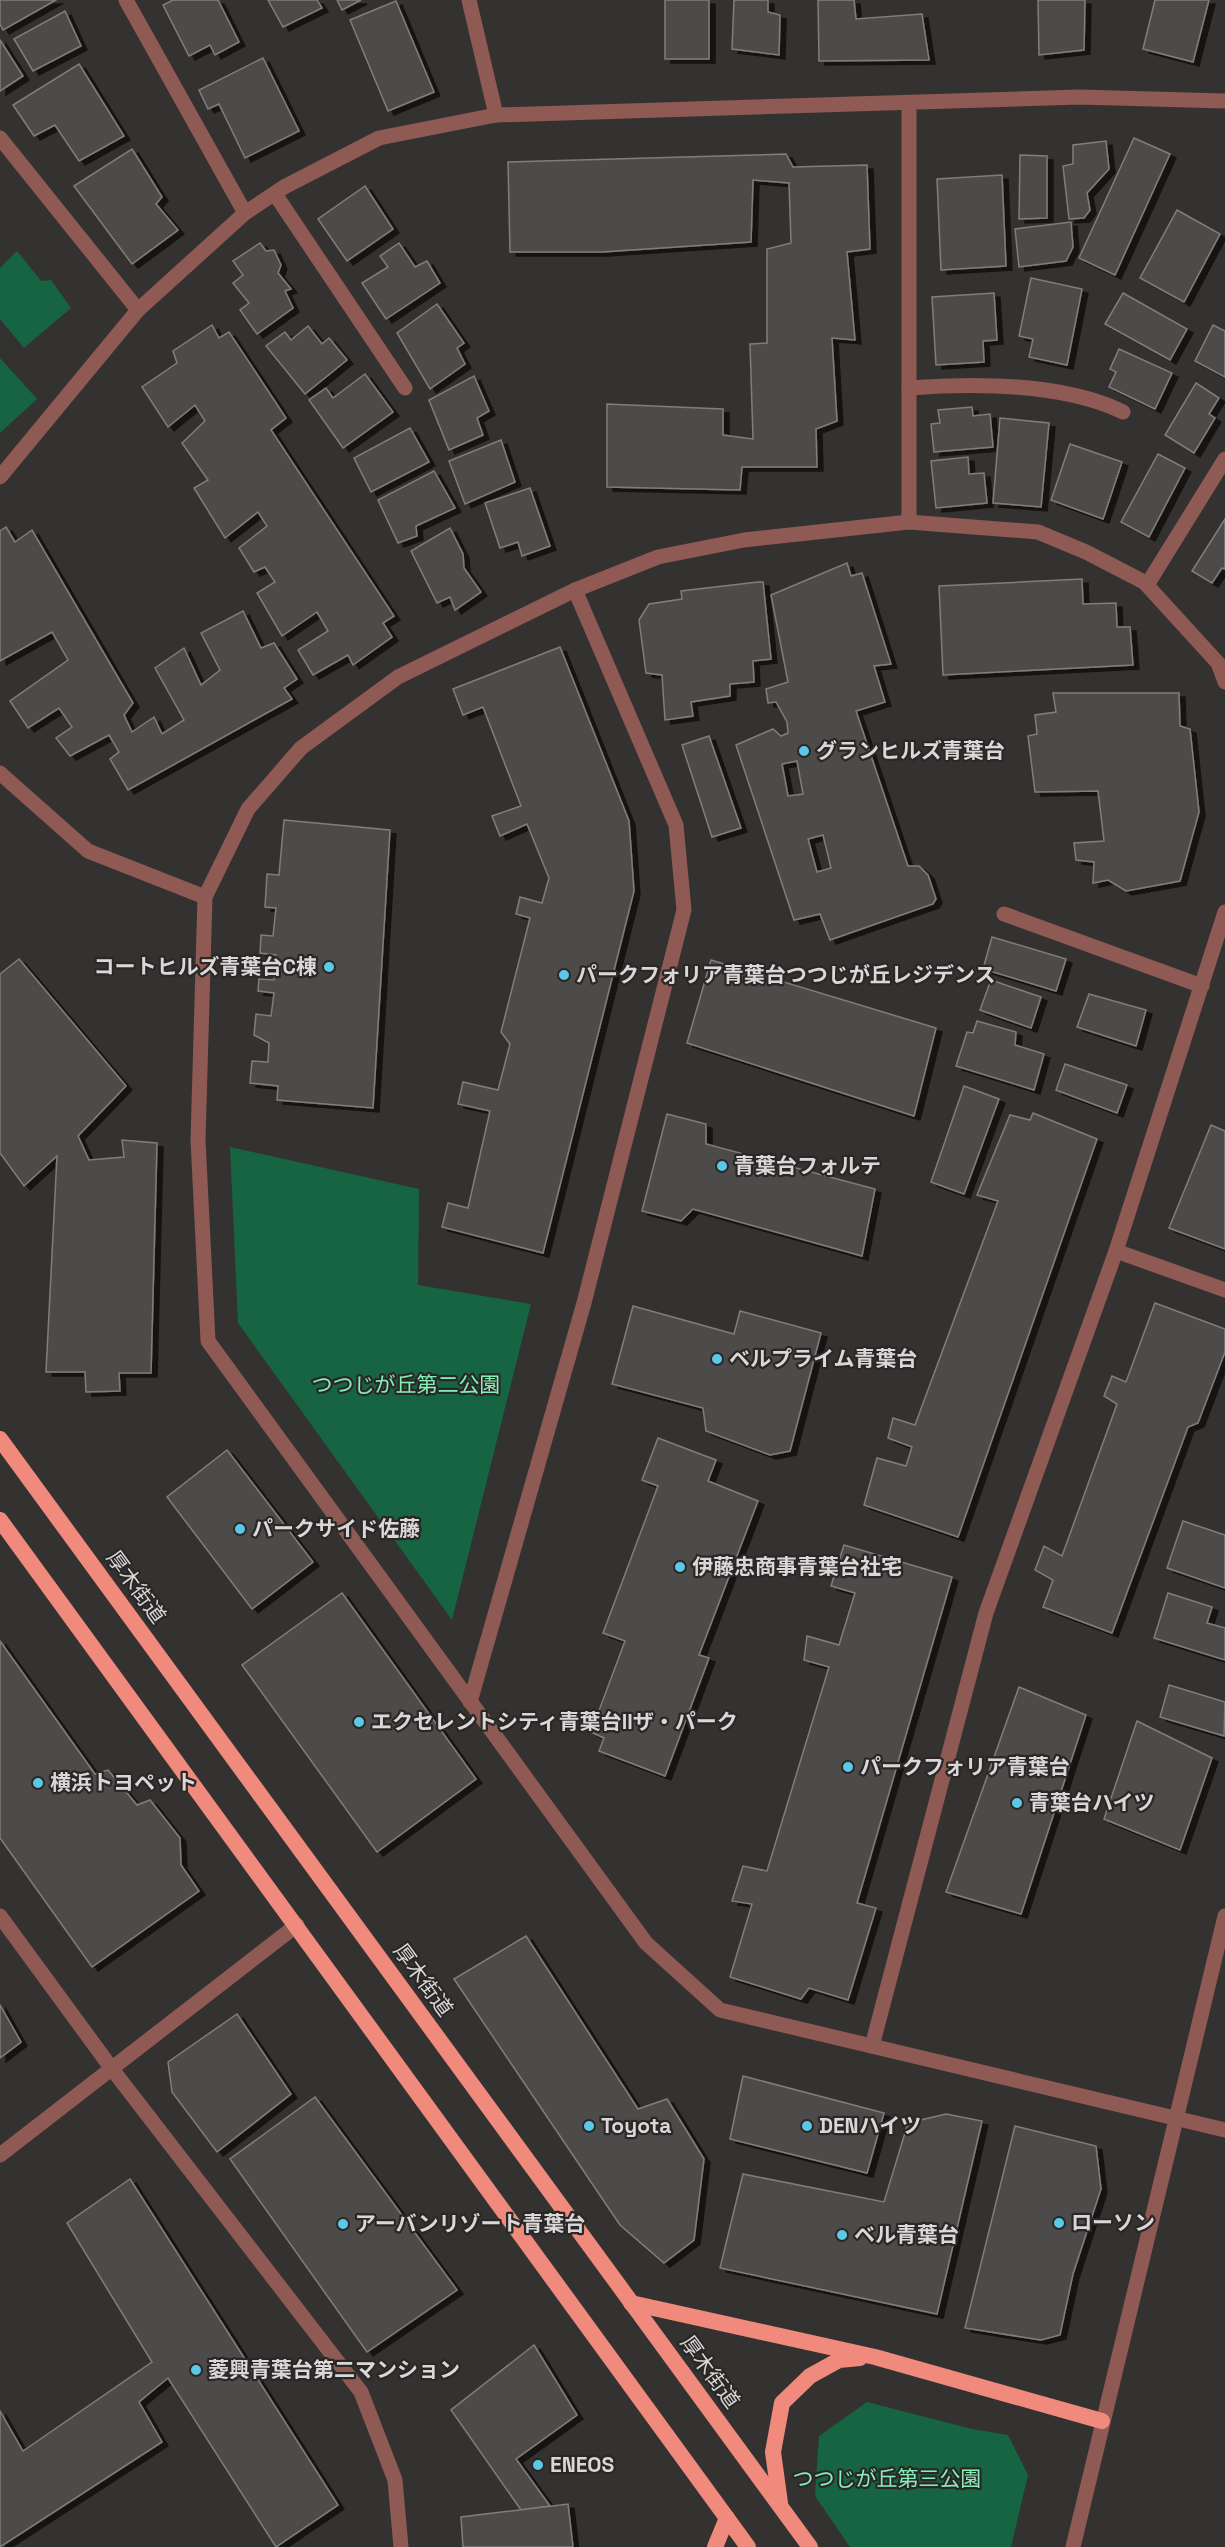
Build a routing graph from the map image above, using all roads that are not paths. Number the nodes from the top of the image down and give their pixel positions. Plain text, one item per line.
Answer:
1 (126, 0) edge
2 (469, 0) edge
3 (1225, 100) edge
4 (909, 103) junction
5 (496, 115) junction
6 (0, 138) edge
7 (275, 194) junction
8 (245, 213) junction
9 (138, 310) junction
10 (405, 388) dead end
11 (909, 388) junction
12 (1124, 412) dead end
13 (1225, 459) edge
14 (0, 477) edge
15 (909, 522) junction
16 (1147, 585) junction
17 (575, 590) junction
18 (1225, 682) edge
19 (0, 772) edge
20 (205, 897) junction
21 (1225, 912) edge
22 (1004, 914) dead end
23 (1202, 986) junction
24 (1116, 1251) junction
25 (1225, 1290) edge
26 (0, 1439) edge
27 (0, 1520) edge
28 (470, 1702) junction
29 (0, 1916) edge
30 (1225, 1916) edge
31 (297, 1925) junction
32 (872, 2046) junction
33 (112, 2069) junction
34 (1176, 2119) junction
35 (1225, 2130) edge
36 (0, 2155) edge
37 (631, 2303) junction
38 (875, 2357) junction
39 (1102, 2421) junction
40 (780, 2506) junction
41 (727, 2518) junction
42 (401, 2547) edge
43 (715, 2547) edge
44 (748, 2547) edge
45 (810, 2547) edge
46 (1073, 2547) edge

1 - 8 street
2 - 5 street
3 - 4 street
4 - 5 street
4 - 11 street
5 - 7 street
6 - 9 street
7 - 8 street
7 - 10 street
8 - 9 street
9 - 14 street
11 - 12 street
11 - 15 street
13 - 16 street
15 - 16 street
15 - 17 street
16 - 18 street
17 - 20 street
17 - 28 street
19 - 20 street
20 - 28 street
21 - 23 street
22 - 23 street
23 - 24 street
24 - 25 street
24 - 32 street
26 - 37 highway, 厚木街道
27 - 31 highway
28 - 32 street
29 - 33 street
30 - 34 street
31 - 33 street
31 - 41 highway
32 - 34 street
33 - 36 street
33 - 42 street
34 - 35 street
34 - 39 street
37 - 38 highway
37 - 40 highway, 厚木街道
38 - 39 highway
38 - 40 highway
39 - 46 street
40 - 45 highway, 厚木街道
41 - 43 highway
41 - 44 highway

